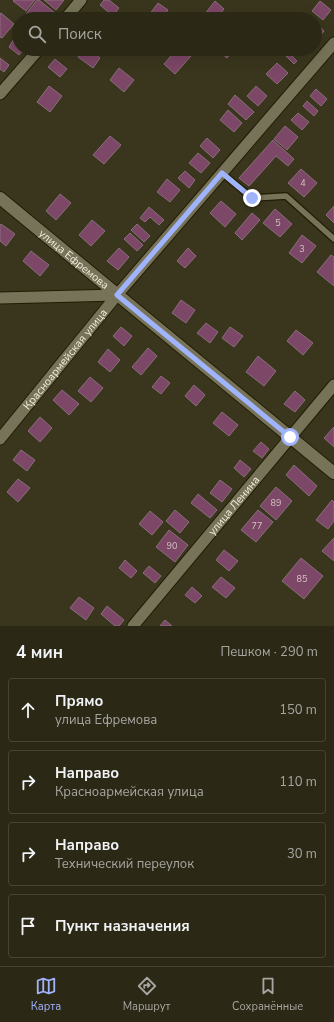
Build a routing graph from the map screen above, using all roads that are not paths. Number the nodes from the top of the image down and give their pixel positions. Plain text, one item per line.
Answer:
1 (81, 0) edge
2 (71, 12) edge
3 (334, 43) edge
4 (33, 56) edge
5 (0, 94) edge
6 (222, 173) junction
7 (0, 198) edge
8 (334, 240) edge
9 (117, 295) junction
10 (0, 298) edge
11 (334, 385) edge
12 (290, 437) junction
13 (0, 439) edge
14 (334, 473) edge
15 (133, 626) edge

1 - 2 street
3 - 6 street, Красноармейская улица
4 - 5 street
6 - 8 lane
6 - 9 street, Красноармейская улица
7 - 9 street, улица Ефремова
9 - 10 street
9 - 12 street, улица Ефремова
9 - 13 street, Красноармейская улица
11 - 12 street, улица Ленина
12 - 14 street, улица Ефремова
12 - 15 street, улица Ленина

